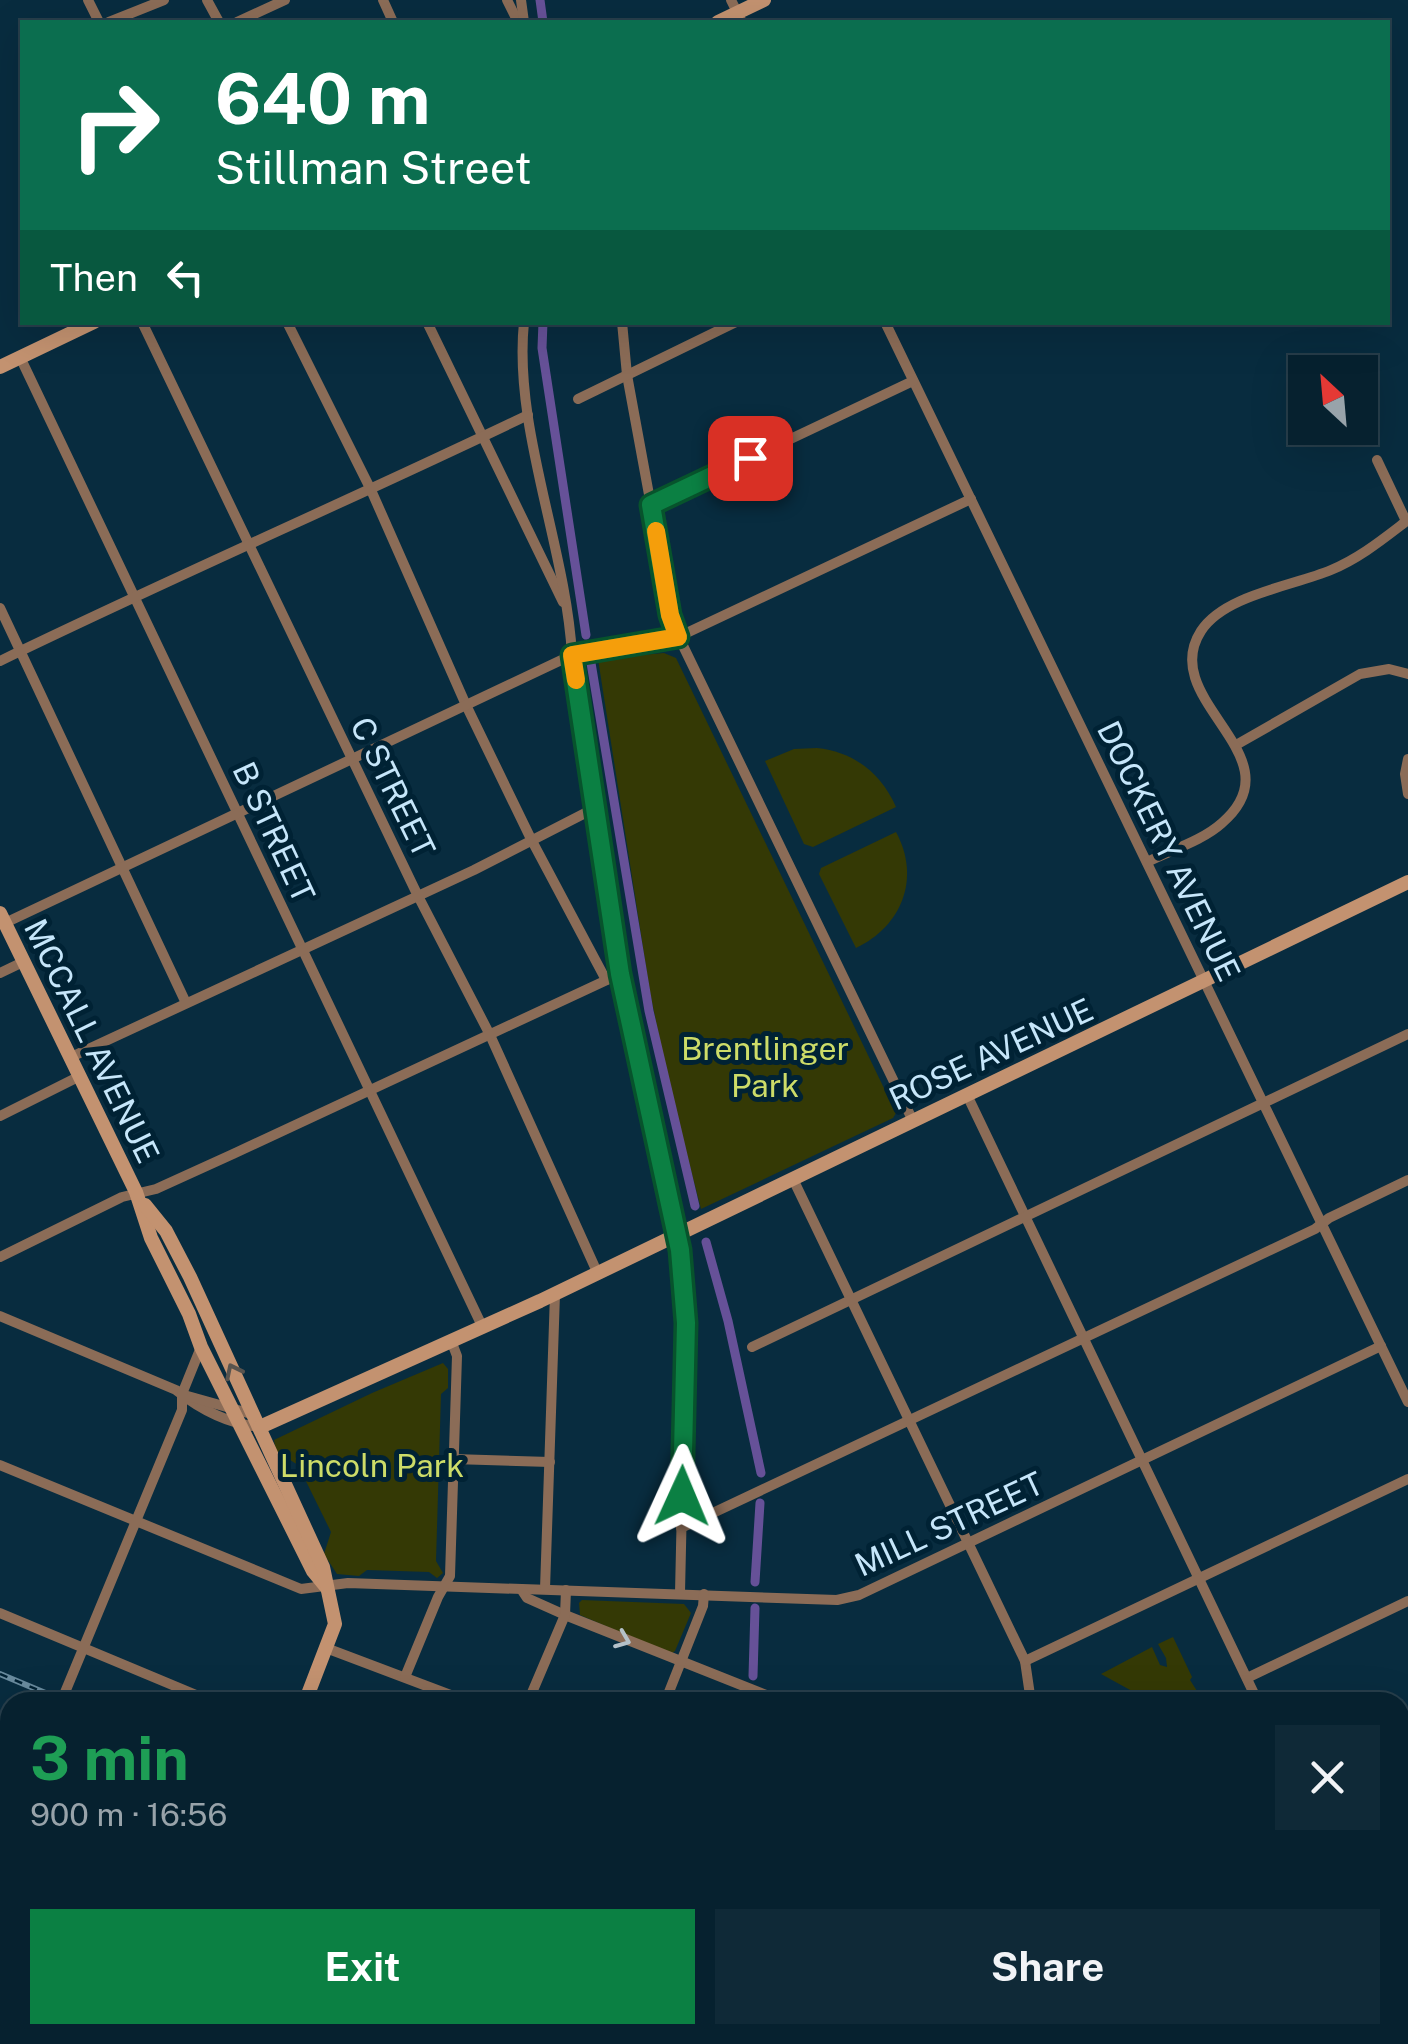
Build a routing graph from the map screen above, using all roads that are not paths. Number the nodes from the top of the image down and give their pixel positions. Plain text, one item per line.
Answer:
1 (164, 0) edge
2 (285, 0) edge
3 (764, 0) edge
4 (737, 12) edge
5 (114, 20) edge
6 (241, 20) edge
7 (88, 325) edge
8 (143, 325) edge
9 (288, 325) edge
10 (428, 325) edge
11 (524, 325) edge
12 (622, 325) edge
13 (730, 325) edge
14 (886, 325) edge
15 (20, 358) junction
16 (0, 367) edge
17 (628, 375) junction
18 (913, 381) junction
19 (578, 399) dead end
20 (528, 414) junction
21 (484, 436) junction
22 (1377, 460) dead end
23 (371, 490) junction
24 (971, 499) junction
25 (651, 505) junction
26 (1407, 520) edge
27 (250, 542) junction
28 (135, 598) junction
29 (0, 608) edge
30 (570, 616) junction
31 (678, 637) junction
32 (21, 651) junction
33 (572, 655) junction
34 (0, 661) edge
35 (1408, 674) edge
36 (466, 705) junction
37 (1236, 746) junction
38 (352, 759) junction
39 (1408, 759) edge
40 (1408, 794) edge
41 (596, 808) junction
42 (237, 813) junction
43 (531, 839) junction
44 (1146, 862) junction
45 (122, 868) junction
46 (1408, 882) edge
47 (417, 894) junction
48 (2, 918) edge
49 (301, 948) junction
50 (23, 962) junction
51 (0, 973) edge
52 (620, 974) junction
53 (606, 980) junction
54 (1205, 982) junction
55 (186, 1003) junction
56 (1408, 1034) edge
57 (490, 1036) junction
58 (68, 1058) junction
59 (78, 1077) junction
60 (369, 1090) junction
61 (968, 1096) junction
62 (1264, 1104) junction
63 (0, 1116) edge
64 (913, 1121) junction
65 (793, 1179) junction
66 (1408, 1180) edge
67 (136, 1192) junction
68 (1026, 1216) junction
69 (1322, 1224) junction
70 (678, 1236) junction
71 (0, 1256) edge
72 (598, 1274) junction
73 (555, 1294) junction
74 (852, 1300) junction
75 (0, 1316) edge
76 (483, 1328) junction
77 (1084, 1338) junction
78 (452, 1343) junction
79 (752, 1346) dead end
80 (1381, 1346) junction
81 (201, 1347) junction
82 (182, 1394) junction
83 (1408, 1402) edge
84 (239, 1419) junction
85 (910, 1420) junction
86 (261, 1421) junction
87 (453, 1459) junction
88 (1142, 1460) junction
89 (550, 1462) junction
90 (0, 1465) edge
91 (1408, 1479) edge
92 (136, 1522) junction
93 (681, 1528) junction
94 (968, 1542) junction
95 (1199, 1579) junction
96 (445, 1586) junction
97 (326, 1588) junction
98 (521, 1589) junction
99 (546, 1589) junction
100 (566, 1590) junction
101 (680, 1593) junction
102 (704, 1594) junction
103 (1408, 1601) edge
104 (0, 1614) edge
105 (564, 1616) junction
106 (84, 1648) junction
107 (326, 1648) junction
108 (1026, 1661) junction
109 (682, 1662) junction
110 (405, 1677) junction
111 (1247, 1678) junction
112 (65, 1692) edge
113 (189, 1692) edge
114 (309, 1692) edge
115 (443, 1692) edge
116 (532, 1692) edge
117 (669, 1692) edge
118 (758, 1692) edge
119 (1030, 1692) edge
120 (1253, 1692) edge

1 - 5 street
2 - 6 street
3 - 4 street
7 - 15 street
8 - 27 street, C STREET
9 - 23 street
10 - 21 street
11 - 20 street
12 - 17 street
13 - 17 street
14 - 18 street, DOCKERY AVENUE
15 - 16 street
15 - 28 street, B STREET
17 - 19 street
17 - 25 street
18 - 24 street, DOCKERY AVENUE
18 - 25 street
20 - 21 street
20 - 30 street
21 - 23 street
21 - 30 street
22 - 26 street
23 - 27 street
23 - 36 street
24 - 31 street
24 - 44 street, DOCKERY AVENUE
25 - 31 street
26 - 37 street
27 - 28 street
27 - 38 street, C STREET
28 - 32 street
28 - 42 street, B STREET
29 - 32 street
30 - 33 street
31 - 33 street
31 - 64 street
32 - 34 street
32 - 45 street
33 - 36 street
33 - 41 street
35 - 37 street
36 - 38 street
36 - 43 street
37 - 44 street
38 - 42 street
38 - 47 street, C STREET
39 - 40 street
41 - 43 street
41 - 52 street
42 - 45 street
42 - 49 street, B STREET
43 - 47 street
43 - 53 street
44 - 54 street, DOCKERY AVENUE
45 - 48 street
45 - 55 street
46 - 54 street, ROSE AVENUE
47 - 49 street
47 - 57 street, C STREET
48 - 50 street, MCCALL AVENUE
49 - 55 street
49 - 60 street, B STREET
50 - 51 street
50 - 58 street, MCCALL AVENUE
52 - 53 street
52 - 70 street
53 - 57 street
54 - 61 street, ROSE AVENUE
54 - 62 street, DOCKERY AVENUE
55 - 58 street
56 - 62 street
57 - 60 street
57 - 72 street, C STREET
58 - 59 street, MCCALL AVENUE
59 - 63 street
59 - 67 street, MCCALL AVENUE
60 - 67 street
60 - 76 street, B STREET
61 - 64 street, ROSE AVENUE
61 - 68 street
62 - 68 street
62 - 69 street, DOCKERY AVENUE
64 - 65 street, ROSE AVENUE
65 - 70 street, ROSE AVENUE
65 - 74 street
66 - 69 street
67 - 71 street
67 - 81 street, MCCALL AVENUE
86 -> 67 street, MCCALL AVENUE
68 - 74 street
68 - 77 street
69 - 77 street
69 - 80 street, DOCKERY AVENUE
70 - 72 street, ROSE AVENUE
70 - 93 street
72 - 73 street, ROSE AVENUE
73 - 76 street, ROSE AVENUE
73 - 89 street
74 - 79 street
74 - 85 street
75 - 82 street
76 - 78 street, ROSE AVENUE
77 - 85 street
77 - 88 street
78 - 86 street, ROSE AVENUE
78 - 87 street
80 - 83 street, DOCKERY AVENUE
80 - 88 street, MILL STREET
81 - 82 street
81 - 84 street, MCCALL AVENUE
82 - 84 street
82 - 92 street
84 - 86 street
84 - 97 street, MCCALL AVENUE
85 - 93 street
85 - 94 street
86 - 97 street, MCCALL AVENUE
87 - 89 street
87 - 96 street
88 - 94 street, MILL STREET
88 - 95 street
89 - 99 street
90 - 92 street, MILL STREET
91 - 95 street
92 - 97 street, MILL STREET
92 - 106 street
93 - 101 street
94 - 102 street, MILL STREET
94 - 108 street
95 - 108 street
95 - 111 street
96 - 97 street, MILL STREET
96 - 98 street, MILL STREET
96 - 110 street
97 - 107 street
98 - 99 street, MILL STREET
98 - 105 street
99 - 100 street, MILL STREET
100 - 101 street, MILL STREET
100 - 105 street
101 - 102 street, MILL STREET
102 - 109 street
103 - 111 street
104 - 106 street
105 -> 109 street
105 - 116 street
106 - 112 street
106 - 113 street
107 - 110 street
107 - 114 street
108 - 119 street
109 - 117 street
109 - 118 street
110 - 115 street
111 - 120 street

